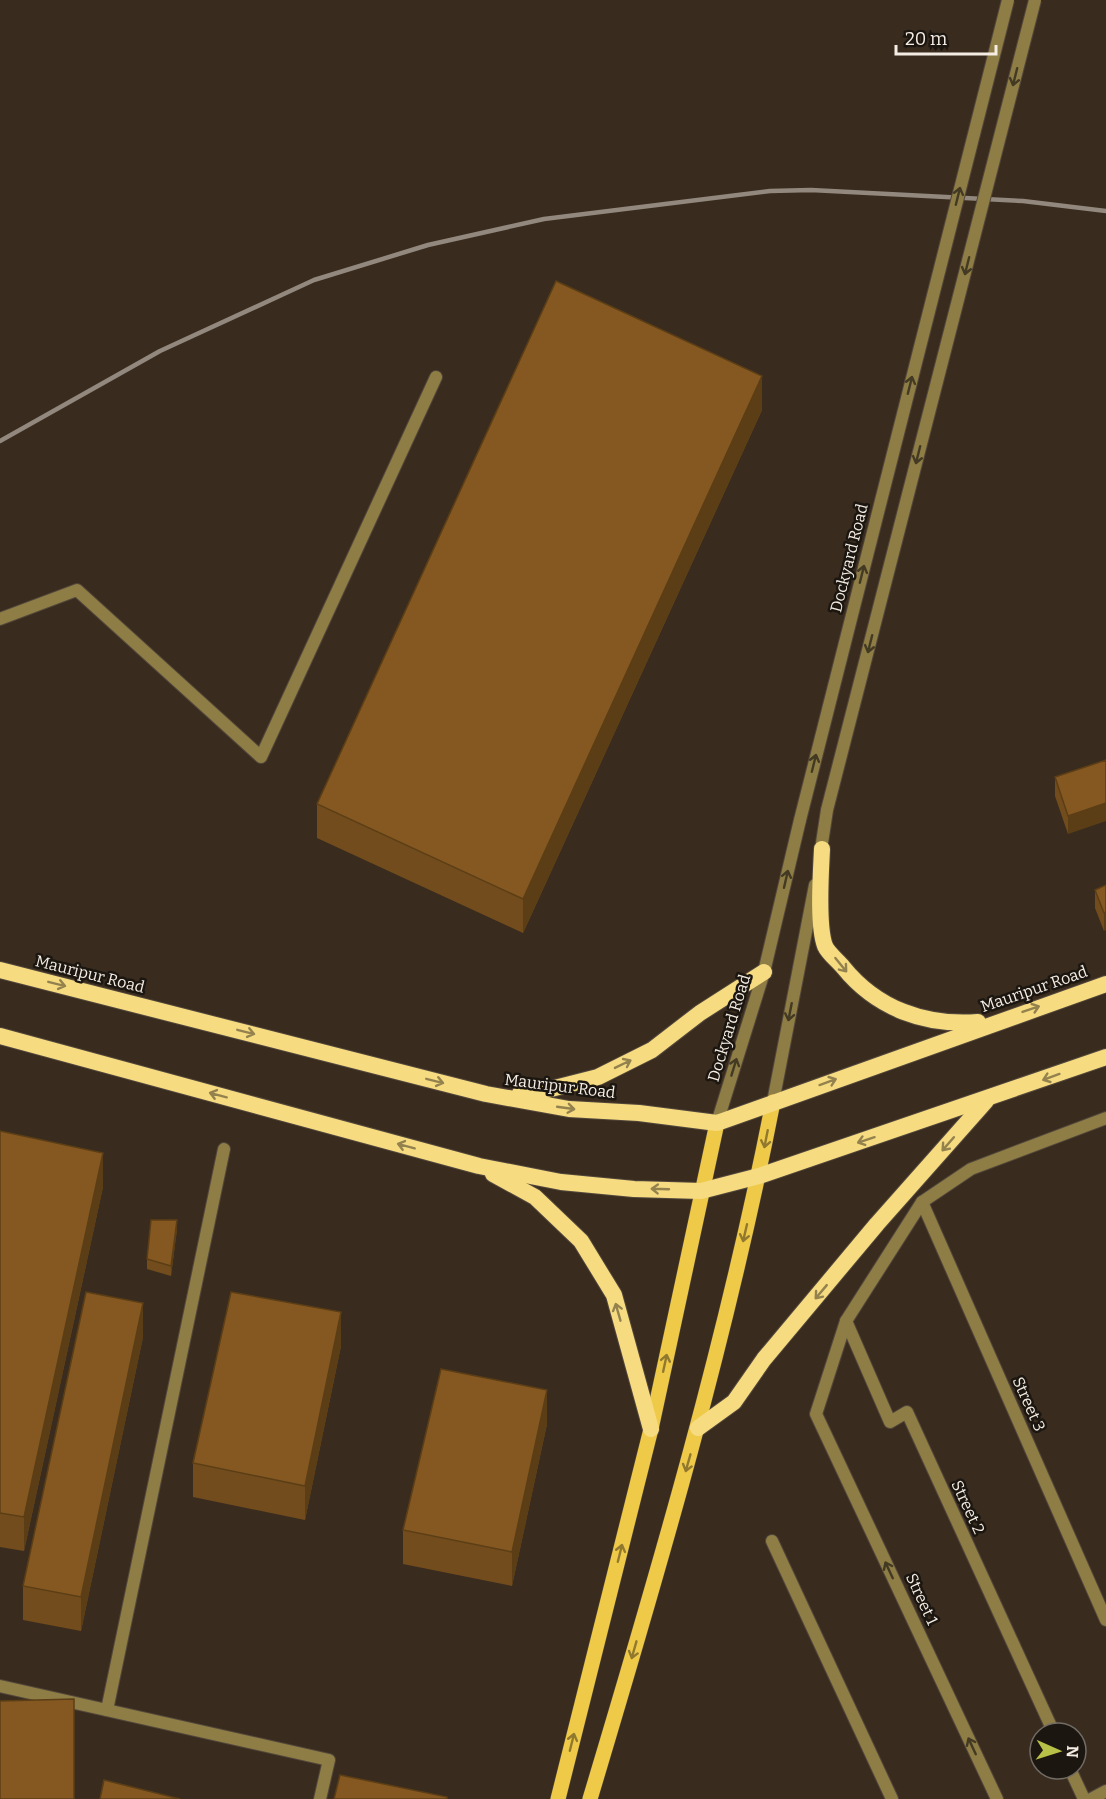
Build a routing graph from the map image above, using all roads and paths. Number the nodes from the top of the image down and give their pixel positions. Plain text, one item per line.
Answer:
1 (1008, 0) edge
2 (1035, 0) edge
3 (436, 377) dead end
4 (0, 619) edge
5 (822, 849) junction
6 (0, 970) edge
7 (764, 972) junction
8 (1106, 984) edge
9 (999, 1020) junction
10 (0, 1036) edge
11 (1106, 1057) edge
12 (486, 1094) junction
13 (987, 1100) junction
14 (773, 1102) junction
15 (1106, 1118) edge
16 (717, 1123) junction
17 (224, 1149) dead end
18 (479, 1166) junction
19 (759, 1176) junction
20 (701, 1191) junction
21 (922, 1202) junction
22 (846, 1321) junction
23 (698, 1428) junction
24 (651, 1430) junction
25 (772, 1542) dead end
26 (1106, 1620) edge
27 (0, 1686) edge
28 (107, 1710) junction
29 (1049, 1721) edge
30 (1076, 1781) edge
31 (1106, 1791) edge
32 (320, 1799) edge
33 (558, 1799) edge
34 (590, 1799) edge
35 (892, 1799) edge
36 (997, 1799) edge
37 (1084, 1799) edge
38 (1091, 1799) edge

7 -> 1 street, Dockyard Road, bridge
2 -> 5 street, bridge
3 - 4 street
5 -> 9 highway
5 -> 14 street
6 -> 12 highway, Mauripur Road
12 -> 7 highway
16 -> 7 street, Dockyard Road
9 -> 8 highway, Mauripur Road
14 -> 9 highway, Mauripur Road
18 -> 10 highway
11 -> 13 highway
12 -> 16 highway, Mauripur Road
13 -> 19 highway
13 -> 23 highway
14 - 16 highway, Mauripur Road
14 -> 19 main road
15 - 21 street
16 - 20 main road
17 - 28 street
20 -> 18 highway
24 -> 18 highway
19 - 20 highway
19 -> 23 main road
24 -> 20 main road
21 - 22 street
21 - 26 street, Street 3
22 - 29 street, Street 2
36 -> 22 street, Street 1
23 -> 34 main road
33 -> 24 main road
25 - 35 street
27 - 28 street
28 - 32 street
30 - 37 street
31 - 38 street

